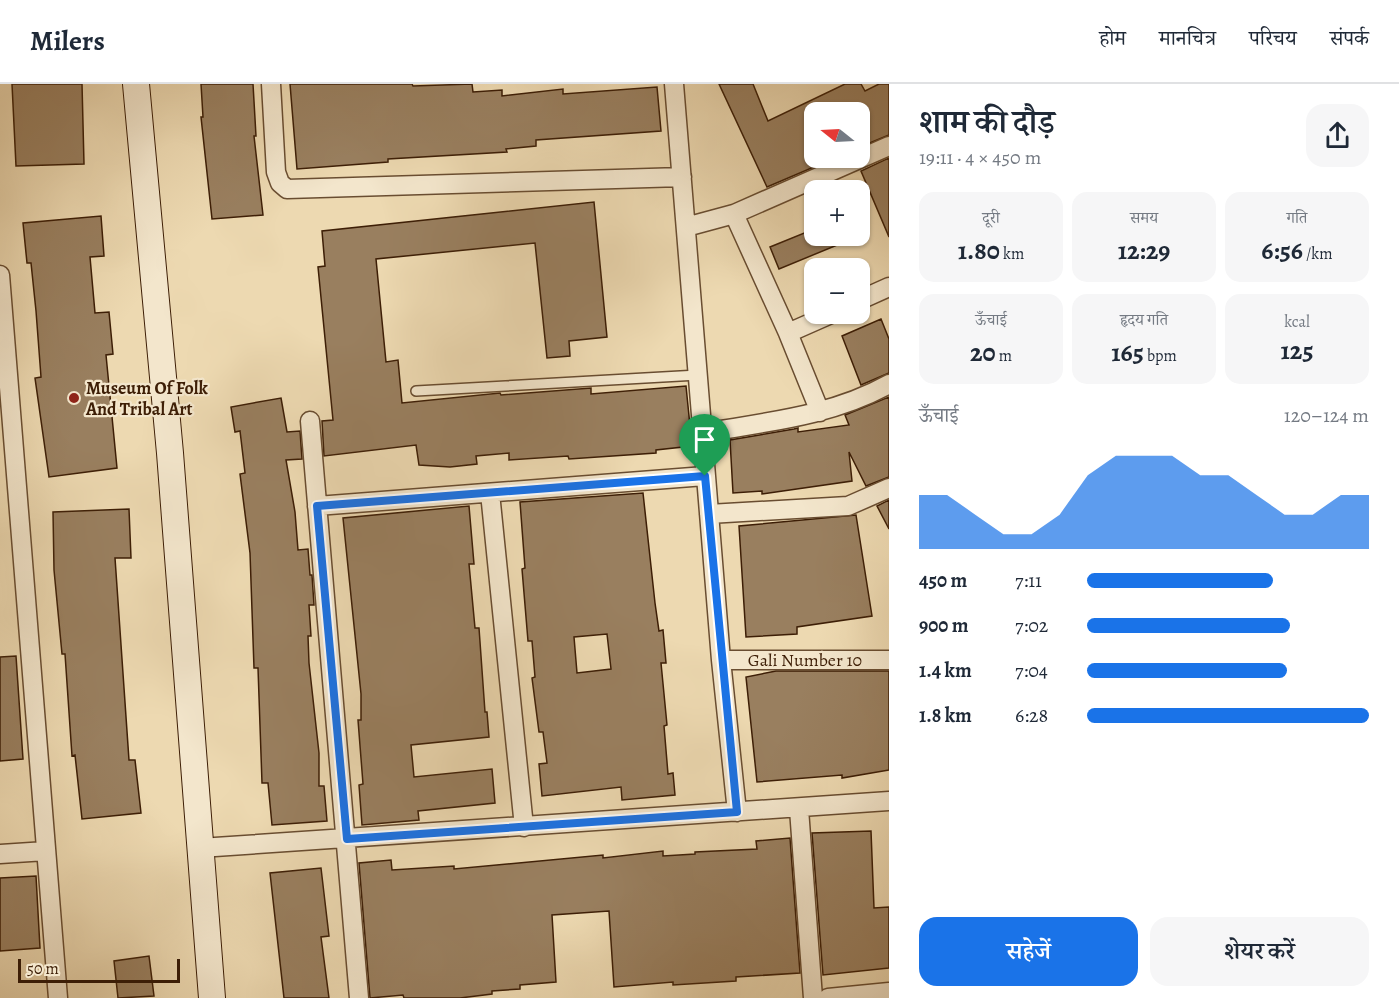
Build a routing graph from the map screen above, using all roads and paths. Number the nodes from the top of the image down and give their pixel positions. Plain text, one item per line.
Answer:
1 (136, 84) edge
2 (271, 84) edge
3 (676, 85) edge
4 (889, 146) edge
5 (682, 177) junction
6 (734, 214) junction
7 (686, 227) junction
8 (0, 275) edge
9 (889, 287) edge
10 (870, 296) edge
11 (2, 322) edge
12 (808, 324) edge
13 (788, 333) junction
14 (698, 375) junction
15 (889, 384) edge
16 (416, 391) dead end
17 (820, 412) junction
18 (310, 421) dead end
19 (702, 433) junction
20 (705, 476) junction
21 (889, 489) edge
22 (490, 493) junction
23 (317, 506) junction
24 (709, 514) junction
25 (721, 660) junction
26 (889, 660) edge
27 (889, 801) edge
28 (799, 809) junction
29 (737, 812) junction
30 (524, 828) junction
31 (347, 839) junction
32 (200, 848) junction
33 (46, 851) junction
34 (0, 854) edge
35 (889, 992) edge
36 (58, 998) edge
37 (212, 998) edge
38 (359, 998) edge
39 (813, 998) edge
40 (828, 998) edge

1 - 32 street
2 - 5 street
3 - 5 street
4 - 6 street
5 - 7 street
6 - 7 street
6 - 13 street
7 - 14 street
8 - 11 street
9 - 10 street
11 - 33 street
12 - 13 street
13 - 17 street
14 - 16 lane
14 - 19 street
15 - 17 street
17 - 19 street
18 - 23 street
19 - 20 street
20 - 22 street
20 - 24 street
21 - 24 street
22 - 23 street
22 - 30 street
23 - 31 street
24 - 25 street
25 - 26 street, Gali Number 10
25 - 29 street
27 - 28 street
28 - 29 street
28 - 39 street
29 - 30 street
30 - 31 street
31 - 32 street
31 - 38 street
32 - 37 street
33 - 34 street
33 - 36 street
35 - 40 street

